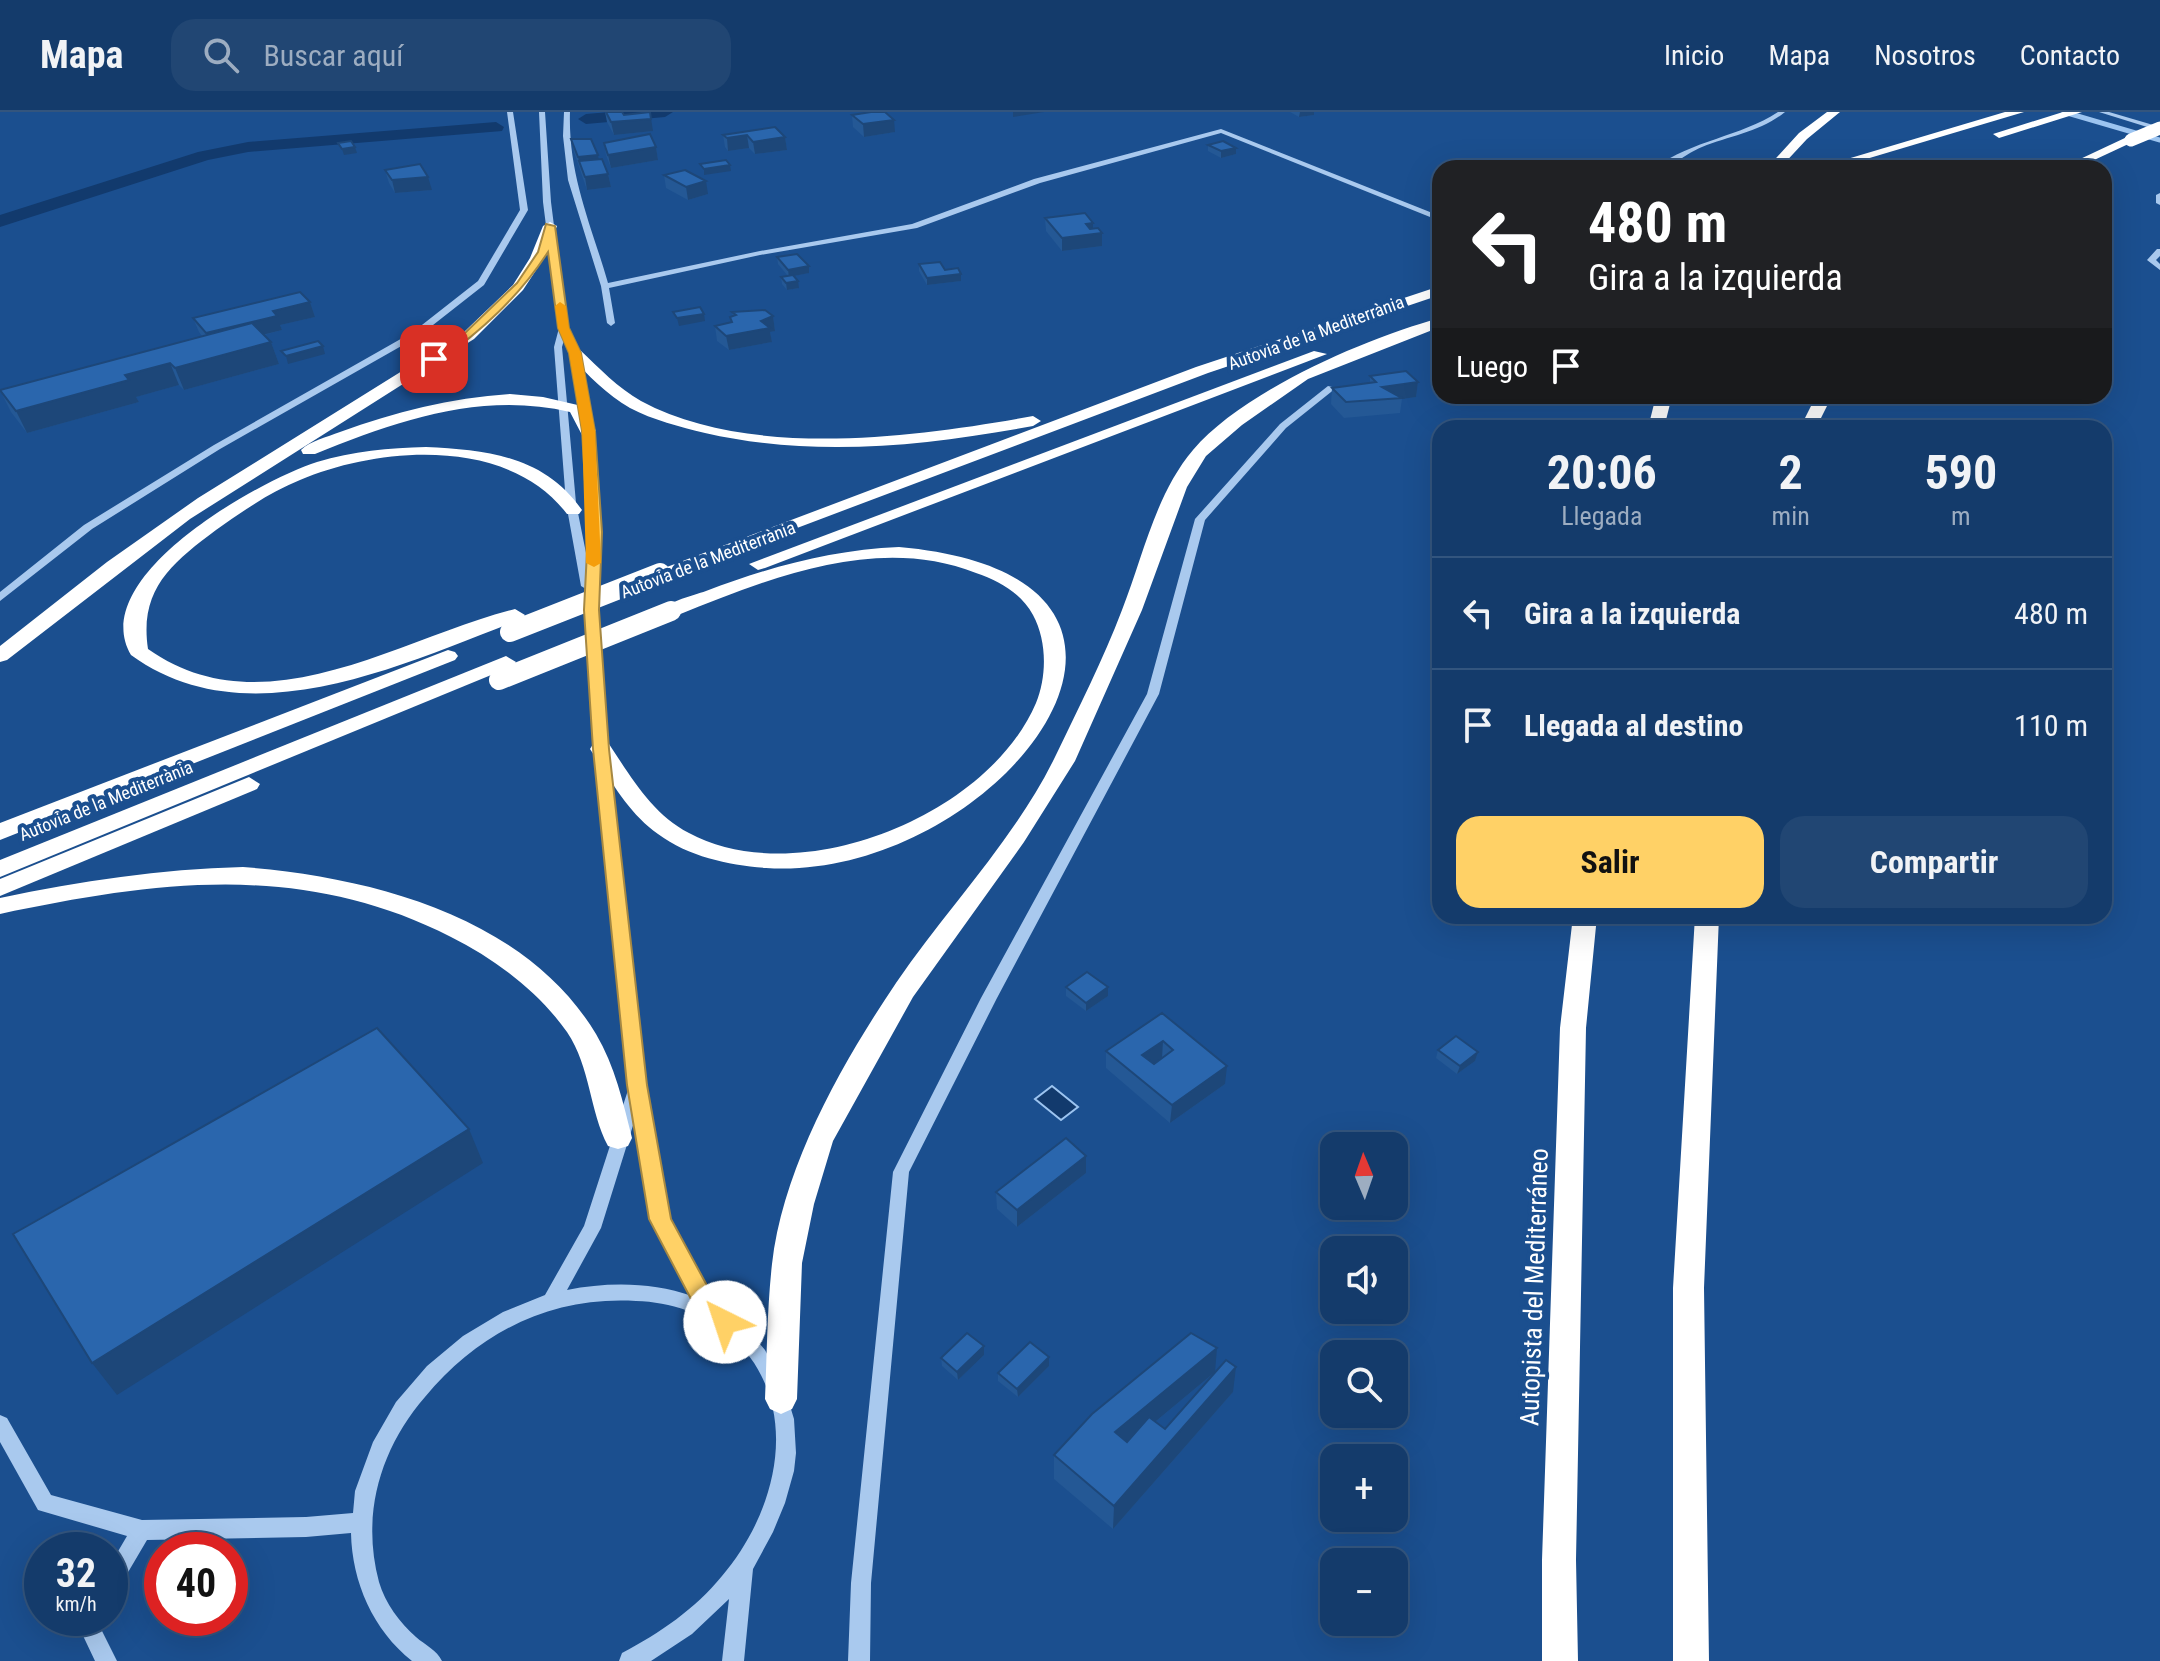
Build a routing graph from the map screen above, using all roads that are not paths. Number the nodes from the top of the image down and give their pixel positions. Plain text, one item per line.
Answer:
1 (510, 112) edge
2 (542, 112) edge
3 (567, 112) edge
4 (1782, 112) edge
5 (1834, 112) edge
6 (2018, 112) edge
7 (2076, 112) edge
8 (2102, 112) edge
9 (2160, 129) edge
10 (1991, 136) dead end
11 (1673, 160) edge
12 (1780, 160) edge
13 (1848, 160) edge
14 (2085, 160) edge
15 (1432, 216) edge
16 (550, 226) junction
17 (2160, 251) edge
18 (2160, 268) edge
19 (605, 286) junction
20 (1432, 293) edge
21 (1432, 315) edge
22 (611, 323) dead end
23 (1432, 325) edge
24 (563, 328) junction
25 (575, 353) junction
26 (1202, 370) junction
27 (1331, 388) edge
28 (563, 405) junction
29 (1033, 421) junction
30 (588, 431) junction
31 (238, 480) junction
32 (573, 510) junction
33 (659, 568) junction
34 (0, 598) edge
35 (669, 606) junction
36 (591, 610) junction
37 (513, 623) junction
38 (0, 656) edge
39 (503, 671) junction
40 (601, 749) junction
41 (0, 832) edge
42 (0, 869) edge
43 (0, 888) edge
44 (0, 906) edge
45 (1584, 924) edge
46 (1706, 924) edge
47 (637, 1085) junction
48 (618, 1138) junction
49 (551, 1301) junction
50 (709, 1311) junction
51 (781, 1399) junction
52 (0, 1424) edge
53 (360, 1522) junction
54 (142, 1530) junction
55 (128, 1554) edge
56 (743, 1570) junction
57 (94, 1636) edge
58 (106, 1661) edge
59 (431, 1661) edge
60 (630, 1661) edge
61 (733, 1661) edge
62 (859, 1661) edge
63 (1560, 1661) edge
64 (1691, 1661) edge

1 - 34 street
2 - 16 street
3 - 19 street
4 - 11 street
5 - 12 highway
6 - 13 highway
7 - 10 highway
8 - 9 street
9 - 14 highway, bridge
15 - 19 street
16 - 24 street
16 - 31 highway
17 - 18 street
19 - 22 street
20 - 26 highway, Autovia de la Mediterrània
21 - 35 highway, Autovia de la Mediterrània
23 - 51 highway
24 - 25 street
24 - 28 street
25 - 29 highway
25 - 30 street
26 - 29 highway
26 - 33 highway, Autovia de la Mediterrània
27 - 62 street
28 - 30 highway
28 - 31 highway
28 - 32 street
29 - 33 highway
30 - 36 street
31 - 38 highway
32 - 36 street
32 - 37 highway
33 - 37 highway, Autovia de la Mediterrània, bridge
35 - 39 highway, bridge
35 - 40 highway
36 - 40 street
37 - 41 highway, Autovia de la Mediterrània
39 - 42 highway, Autovia de la Mediterrània
39 - 43 highway
40 - 47 street
44 - 48 highway
45 - 63 highway, Autopista del Mediterráneo
46 - 64 highway
47 - 48 street
47 - 50 street
48 - 49 street
49 - 50 street
49 - 53 street
50 - 51 street
51 - 56 street
52 - 54 street
53 - 54 street
53 - 59 street
54 - 55 street
56 - 60 street
56 - 61 street
57 - 58 street

